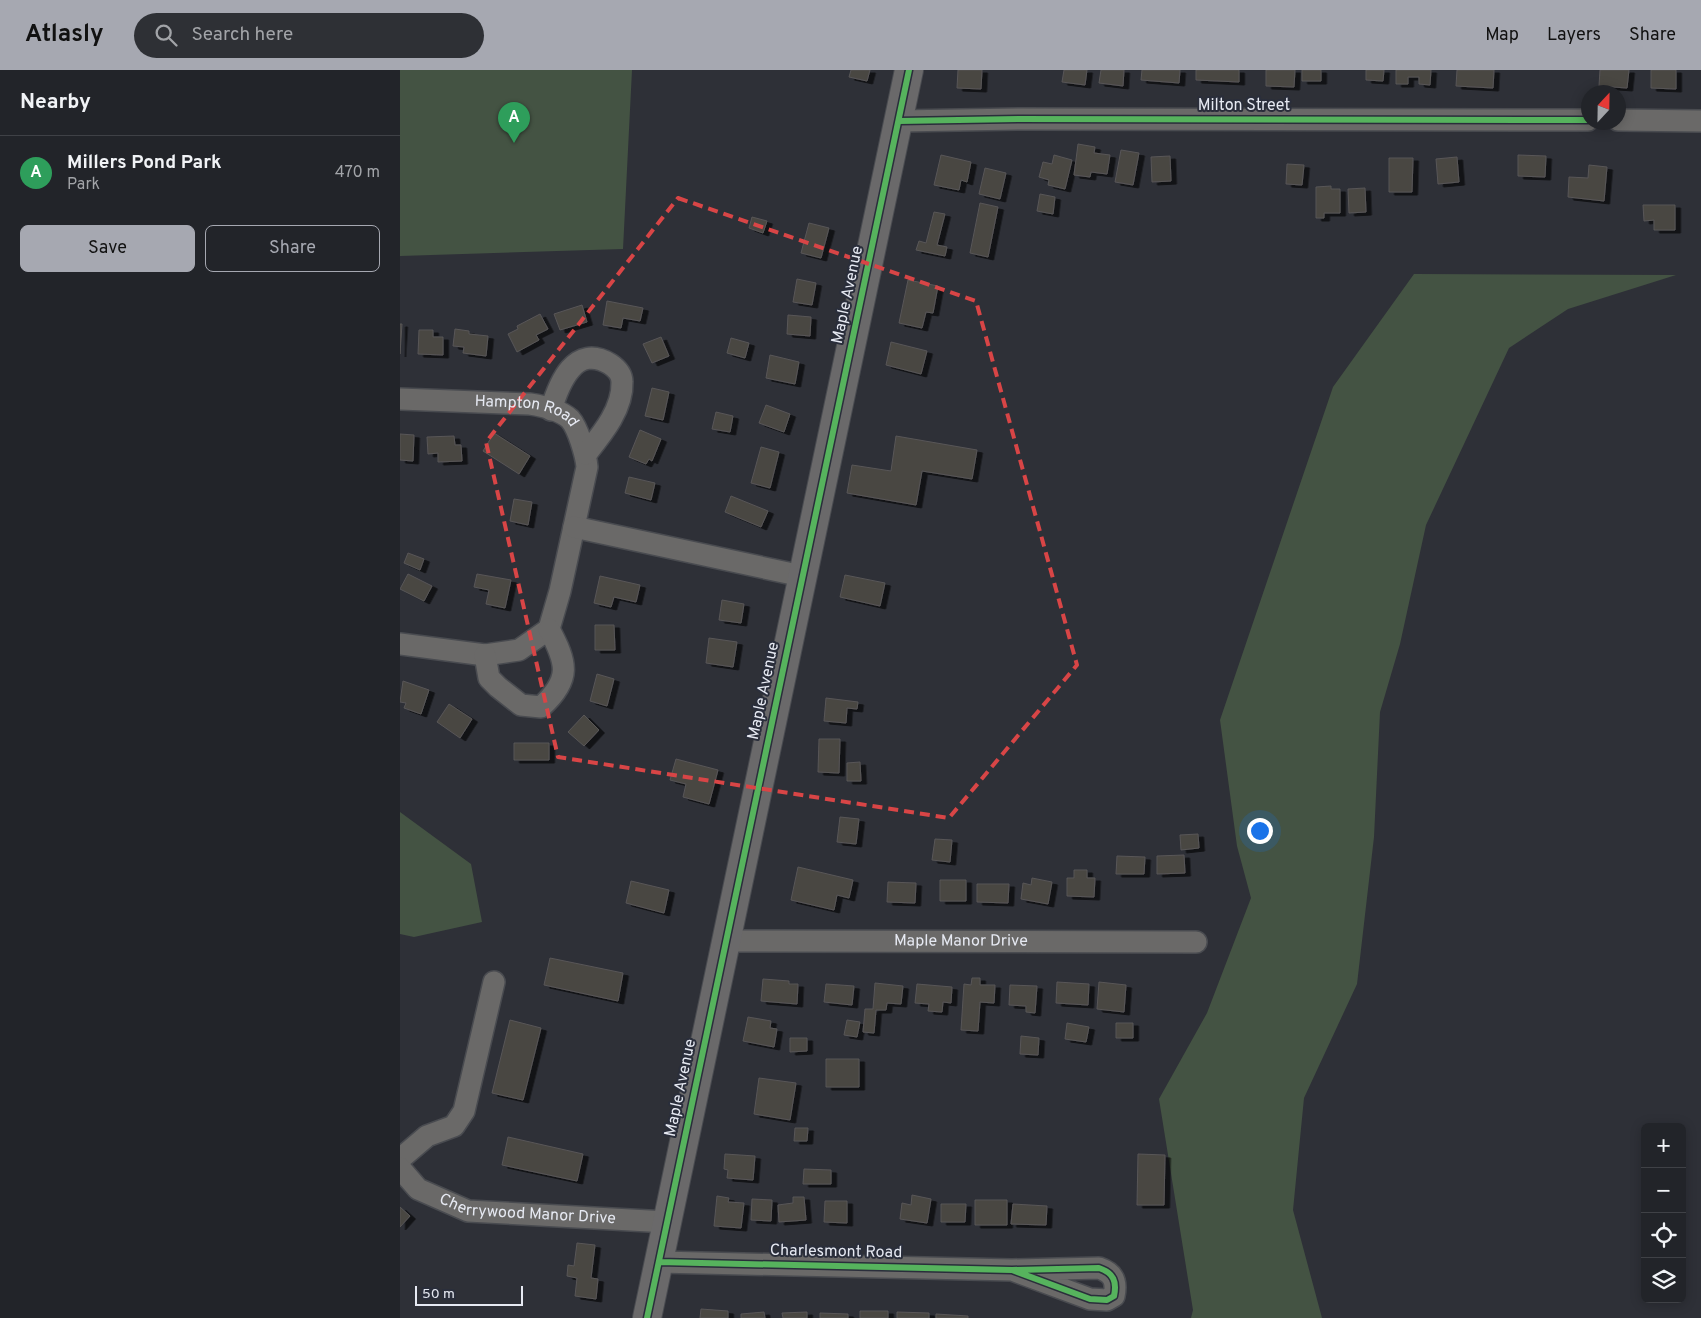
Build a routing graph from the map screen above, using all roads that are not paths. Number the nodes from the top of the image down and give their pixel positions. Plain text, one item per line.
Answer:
1 (909, 70) edge
2 (1581, 120) edge
3 (1626, 120) edge
4 (1701, 120) edge
5 (899, 121) junction
6 (400, 399) edge
7 (551, 410) junction
8 (586, 454) junction
9 (574, 527) junction
10 (802, 576) junction
11 (549, 629) junction
12 (400, 644) edge
13 (485, 656) junction
14 (726, 941) junction
15 (1196, 942) dead end
16 (494, 982) dead end
17 (400, 1159) edge
18 (400, 1168) edge
19 (667, 1222) junction
20 (659, 1262) junction
21 (1012, 1270) dead end
22 (646, 1318) edge

1 - 5 main road, Maple Avenue
2 - 5 street, Milton Street
3 - 4 street
5 - 10 main road, Maple Avenue
6 - 7 street, Hampton Road
7 - 8 street, Hampton Road
7 - 8 street
8 - 9 street, Hampton Road
9 - 10 street
9 - 11 street, Hampton Road
10 - 14 main road, Maple Avenue
11 - 13 street
11 - 13 street
12 - 13 street
14 - 15 street, Maple Manor Drive
14 - 19 main road, Maple Avenue
16 - 17 street
18 - 19 street, Cherrywood Manor Drive
19 - 20 main road, Maple Avenue
20 - 21 street, Charlesmont Road
20 - 22 main road, Maple Avenue

